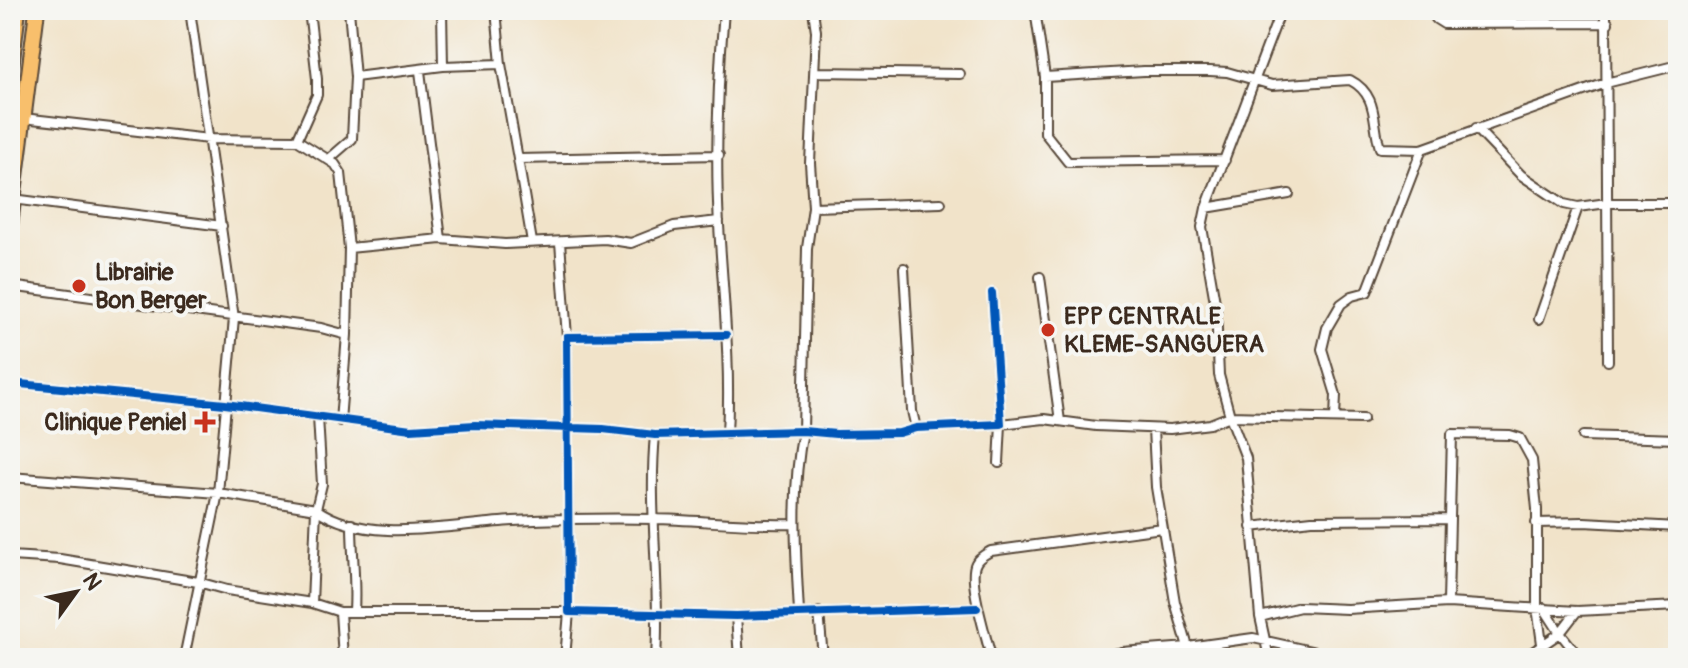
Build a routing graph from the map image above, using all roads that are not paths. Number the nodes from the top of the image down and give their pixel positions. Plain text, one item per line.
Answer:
1 (37, 10) edge
2 (190, 10) edge
3 (309, 10) edge
4 (349, 10) edge
5 (442, 10) edge
6 (496, 10) edge
7 (724, 10) edge
8 (813, 10) edge
9 (1035, 10) edge
10 (1281, 10) edge
11 (1434, 10) edge
12 (1606, 10) edge
13 (15, 16) edge
14 (1608, 23) junction
15 (501, 64) junction
16 (1678, 65) edge
17 (443, 66) junction
18 (420, 71) junction
19 (816, 72) junction
20 (960, 74) dead end
21 (10, 76) edge
22 (355, 77) junction
23 (1045, 77) junction
24 (1254, 78) junction
25 (1606, 83) junction
26 (22, 118) junction
27 (1476, 128) junction
28 (209, 139) junction
29 (297, 140) junction
30 (1422, 149) junction
31 (719, 155) junction
32 (329, 159) junction
33 (518, 159) junction
34 (1225, 160) junction
35 (1289, 194) dead end
36 (13, 199) junction
37 (941, 203) dead end
38 (1607, 203) junction
39 (1678, 203) edge
40 (813, 207) junction
41 (1578, 207) junction
42 (1206, 208) junction
43 (719, 221) junction
44 (10, 225) edge
45 (222, 226) junction
46 (441, 239) junction
47 (532, 242) junction
48 (560, 242) junction
49 (349, 248) junction
50 (904, 268) dead end
51 (1040, 277) dead end
52 (10, 286) edge
53 (992, 293) dead end
54 (234, 318) junction
55 (1539, 319) dead end
56 (347, 335) junction
57 (726, 335) junction
58 (567, 337) junction
59 (1608, 361) dead end
60 (10, 383) edge
61 (225, 404) junction
62 (1230, 416) junction
63 (318, 417) junction
64 (1335, 418) junction
65 (1363, 419) dead end
66 (340, 421) junction
67 (1060, 421) junction
68 (1001, 424) junction
69 (567, 428) junction
70 (916, 428) junction
71 (1153, 429) junction
72 (803, 431) junction
73 (727, 434) junction
74 (655, 435) junction
75 (1583, 436) dead end
76 (1678, 439) edge
77 (999, 463) dead end
78 (10, 477) edge
79 (218, 493) junction
80 (316, 509) junction
81 (653, 519) junction
82 (1449, 519) junction
83 (570, 520) junction
84 (1536, 523) junction
85 (352, 524) junction
86 (795, 524) junction
87 (1251, 527) junction
88 (1678, 527) edge
89 (1162, 528) junction
90 (10, 556) edge
91 (198, 582) junction
92 (312, 603) junction
93 (1448, 603) junction
94 (1678, 606) edge
95 (1540, 607) junction
96 (977, 608) junction
97 (354, 611) junction
98 (1577, 611) junction
99 (340, 612) junction
100 (569, 612) junction
101 (819, 612) junction
102 (799, 613) junction
103 (659, 616) junction
104 (736, 616) junction
105 (1260, 617) junction
106 (1560, 633) junction
107 (1265, 643) junction
108 (1542, 644) junction
109 (1188, 647) junction
110 (99, 657) edge
111 (105, 658) edge
112 (184, 658) edge
113 (343, 658) edge
114 (565, 658) edge
115 (656, 658) edge
116 (739, 658) edge
117 (823, 658) edge
118 (991, 658) edge
119 (1100, 658) edge
120 (1269, 658) edge
121 (1343, 658) edge
122 (1524, 658) edge
123 (1580, 658) edge

1 - 26 highway
2 - 28 street
3 - 29 street
4 - 22 street
5 - 17 street
6 - 15 street
7 - 31 street
8 - 19 street
9 - 23 street
10 - 24 street
11 - 14 street
12 - 14 street
13 - 21 highway
14 - 25 street
15 - 17 street
15 - 33 street
16 - 25 street
17 - 18 street
18 - 22 street
18 - 46 street
19 - 20 street
19 - 40 street
22 - 32 street
23 - 24 street
23 - 34 street
24 - 30 street
24 - 34 street
25 - 27 street
25 - 38 street
26 - 28 street
26 - 36 highway
27 - 30 street
27 - 41 street
28 - 29 street
28 - 45 street
29 - 32 street
30 - 64 street
31 - 33 street
31 - 43 street
32 - 49 street
33 - 47 street
34 - 42 street
35 - 42 street
36 - 44 highway
36 - 45 street
37 - 40 street
38 - 39 street
38 - 41 street
38 - 59 street
40 - 72 street
41 - 55 street
42 - 62 street
43 - 48 street
43 - 57 street
45 - 54 street
46 - 47 street
46 - 49 street
47 - 48 street
48 - 58 street
49 - 56 street
50 - 70 street
51 - 67 street
52 - 54 street
53 - 68 street
54 - 56 street
54 - 61 street
56 - 66 street
57 - 58 street
57 - 73 street
58 - 69 street
60 - 61 street
61 - 63 street
61 - 79 street
62 - 64 street
62 - 71 street
62 - 87 street
63 - 66 street
63 - 80 street
64 - 65 street
66 - 69 street
67 - 68 street
67 - 71 street
68 - 70 street
68 - 77 street
69 - 74 street
69 - 83 street
70 - 72 street
71 - 89 street
72 - 73 street
72 - 86 street
73 - 74 street
74 - 81 street
75 - 76 street
78 - 79 street
79 - 80 street
79 - 91 street
80 - 85 street
80 - 92 street
81 - 83 street
81 - 86 street
81 - 103 street
82 - 84 street
82 - 87 street
82 - 93 street
83 - 85 street
83 - 100 street
84 - 88 street
84 - 95 street
85 - 97 street
86 - 102 street
87 - 105 street
89 - 96 street
89 - 109 street
90 - 91 street
91 - 92 street
91 - 112 street
92 - 99 street
93 - 95 street
93 - 105 street
94 - 98 street
95 - 98 street
95 - 106 street
95 - 108 street
96 - 101 street
96 - 118 street
97 - 99 street
97 - 100 street
98 - 106 street
99 - 113 street
100 - 103 street
100 - 114 street
101 - 102 street
101 - 117 street
102 - 104 street
103 - 104 street
103 - 115 street
104 - 116 street
105 - 107 street
106 - 108 street
106 - 123 street
107 - 109 street
107 - 120 street
107 - 121 street
108 - 122 street
109 - 119 street
110 - 111 street

